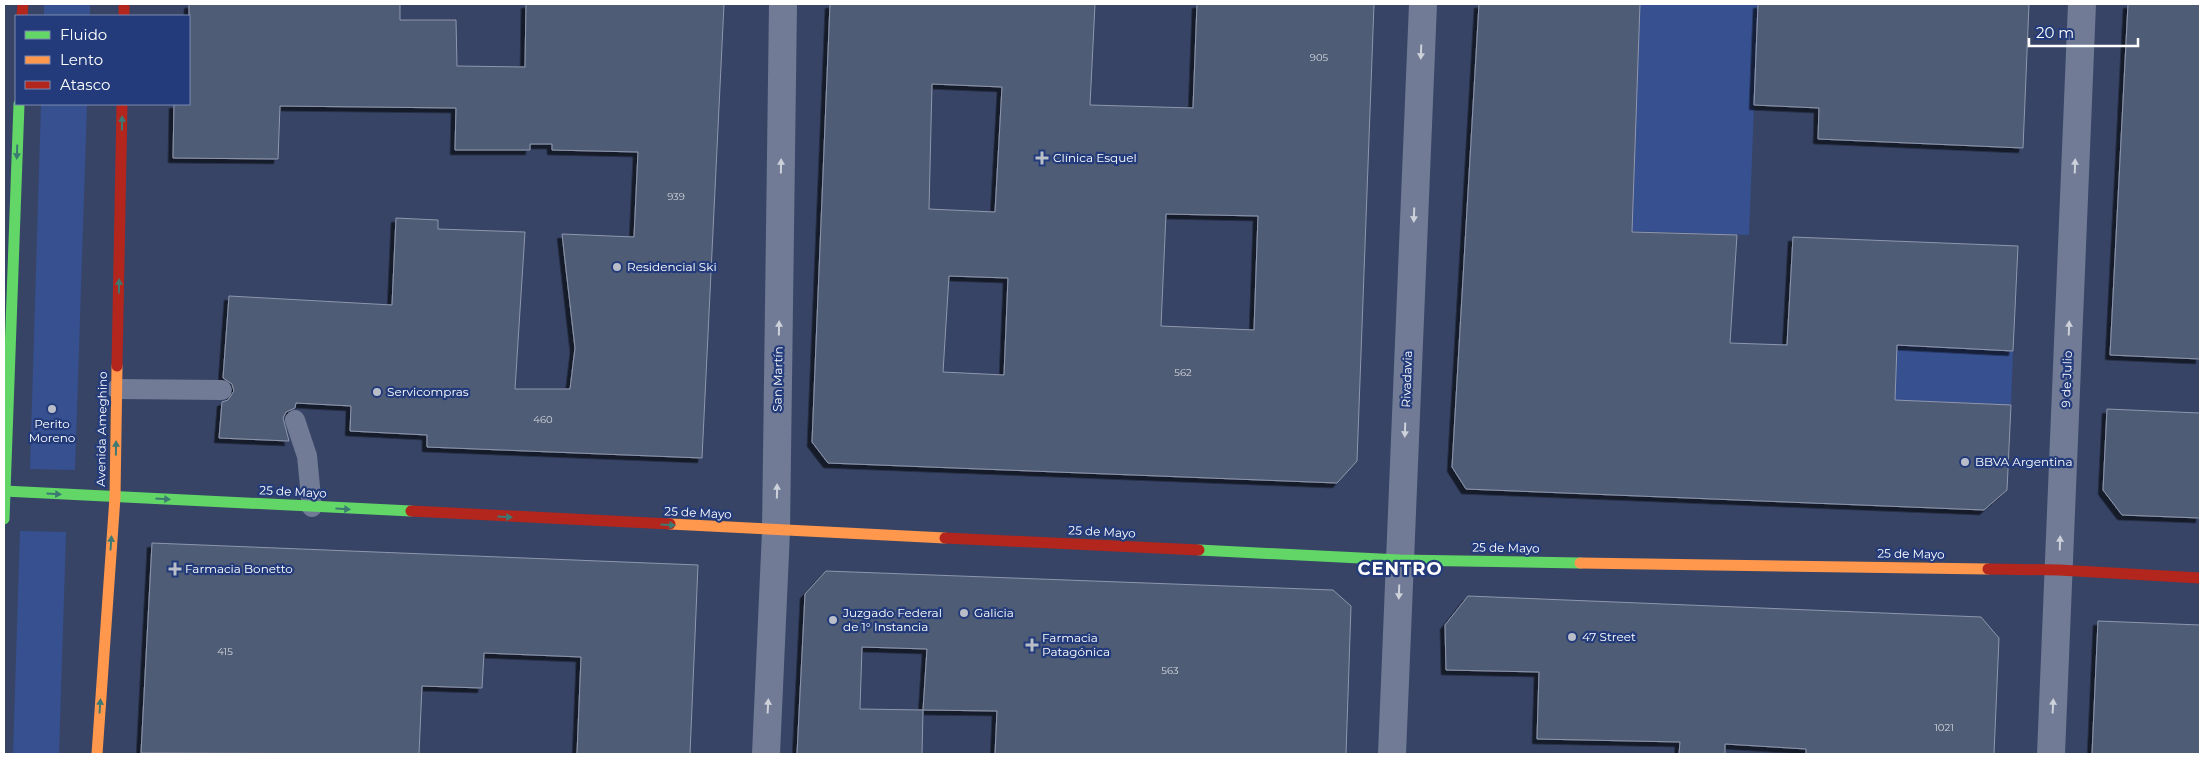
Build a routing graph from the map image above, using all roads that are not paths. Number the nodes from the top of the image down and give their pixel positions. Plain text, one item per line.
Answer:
1 (783, 4) edge
2 (1423, 4) edge
3 (2082, 4) edge
4 (19, 105) edge
5 (122, 105) edge
6 (117, 388) junction
7 (222, 390) dead end
8 (295, 420) dead end
9 (5, 491) edge
10 (115, 497) junction
11 (312, 507) junction
12 (4, 519) edge
13 (776, 531) junction
14 (1400, 560) junction
15 (2059, 570) junction
16 (2200, 578) edge
17 (97, 754) edge
18 (766, 754) edge
19 (1392, 754) edge
20 (2051, 754) edge

13 -> 1 street, San Martín
2 -> 14 street, Rivadavia
15 -> 3 street, 9 de Julio
4 -> 9 main road
6 -> 5 main road, Avenida Ameghino
6 - 7 lane
10 -> 6 main road, Avenida Ameghino
8 - 11 lane
9 -> 10 main road, 25 de Mayo
9 - 12 main road
10 -> 11 main road, 25 de Mayo
17 -> 10 main road, Avenida Ameghino
11 -> 13 main road, 25 de Mayo
13 - 14 main road, 25 de Mayo
18 -> 13 street, San Martín
14 - 15 main road, 25 de Mayo
14 -> 19 street, Rivadavia
15 - 16 main road, 25 de Mayo
20 -> 15 street, 9 de Julio

